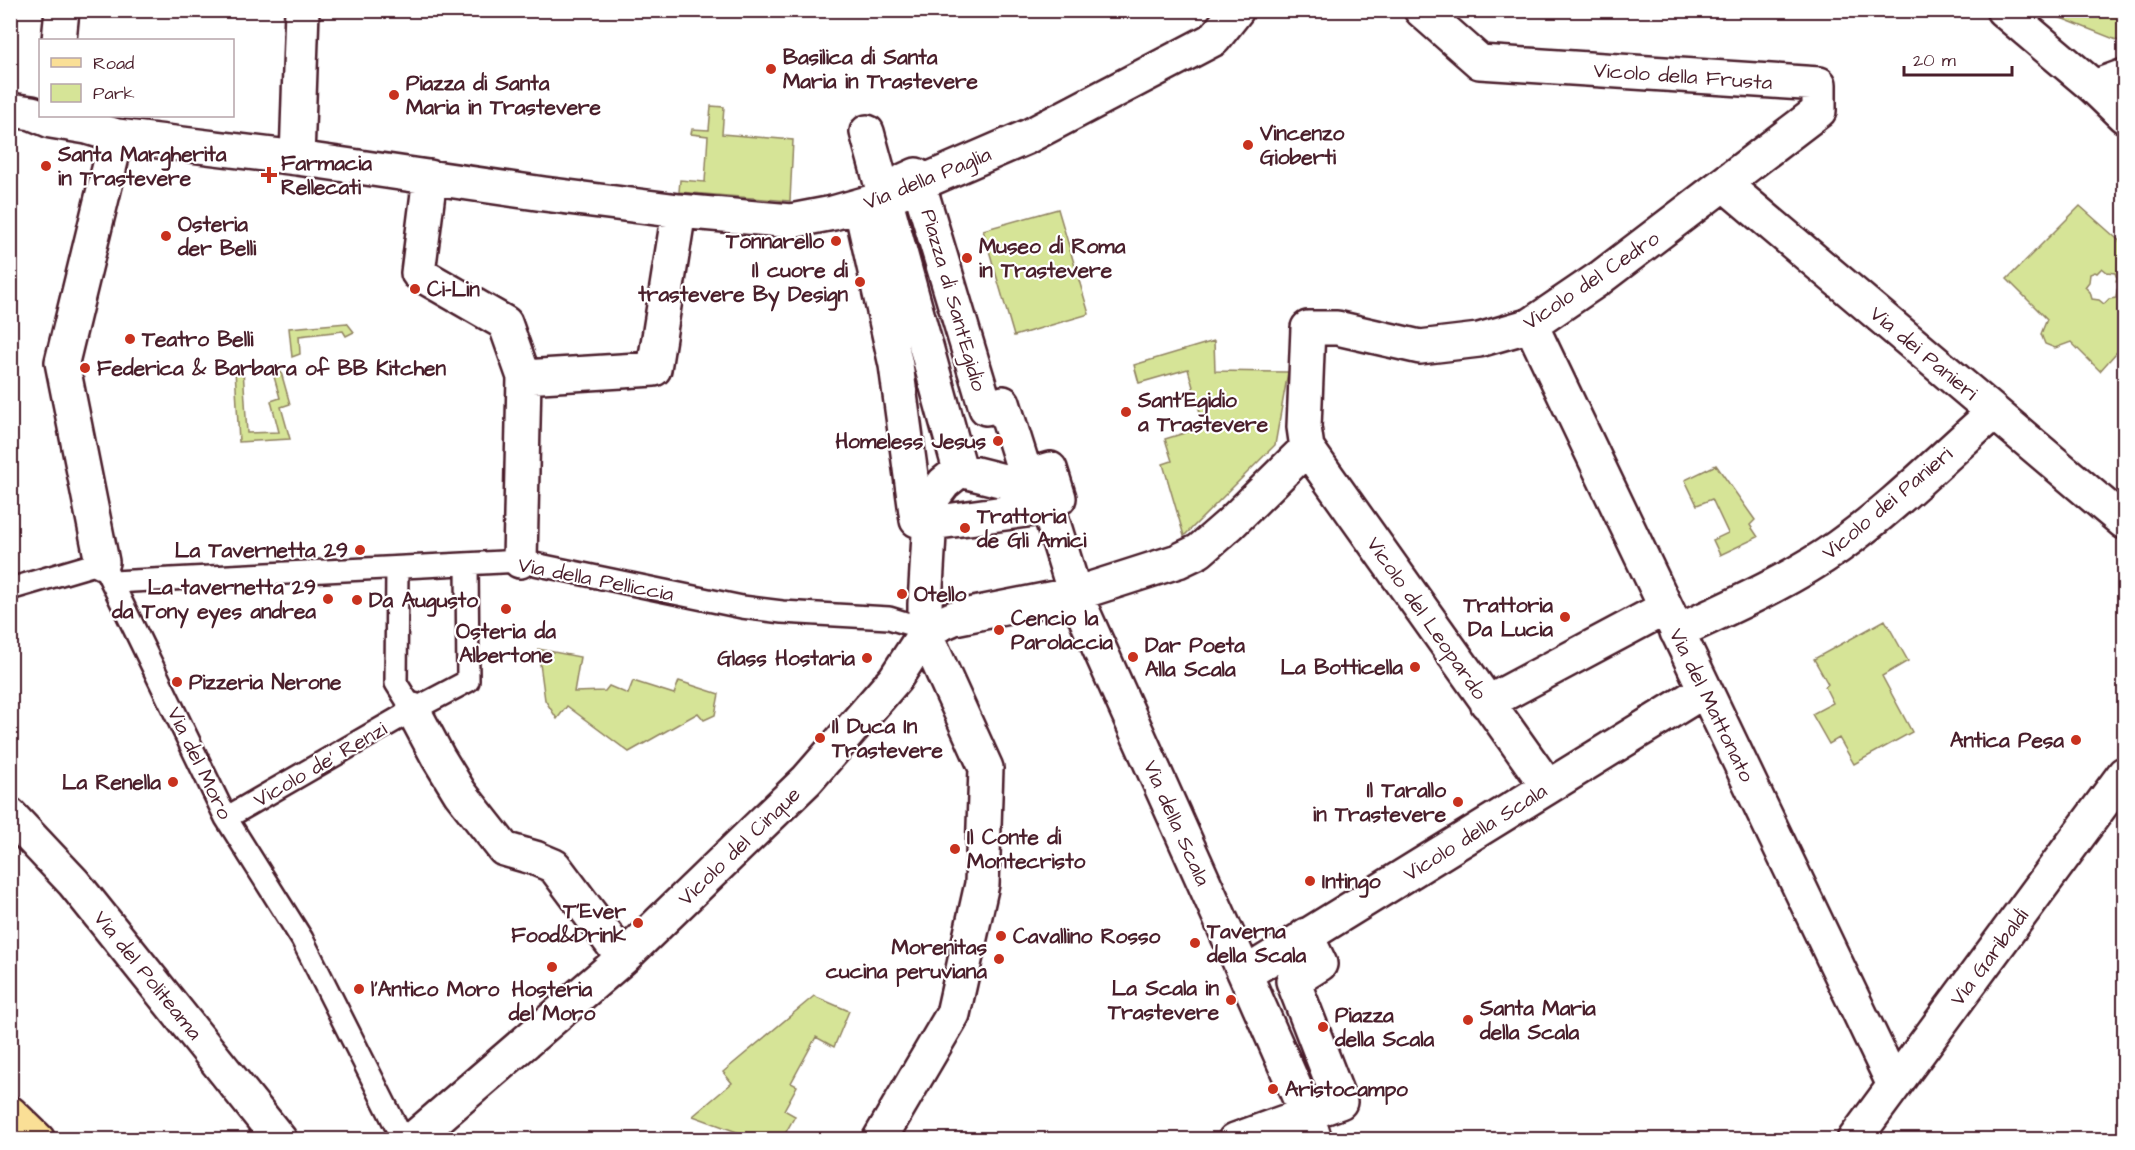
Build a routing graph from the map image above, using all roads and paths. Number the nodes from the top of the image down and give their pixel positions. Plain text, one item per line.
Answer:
1 (62, 10) edge
2 (302, 10) edge
3 (1421, 10) edge
4 (2003, 10) edge
5 (1229, 14) edge
6 (59, 39) edge
7 (2124, 76) edge
8 (2094, 87) junction
9 (10, 110) edge
10 (39, 115) edge
11 (2124, 116) edge
12 (52, 118) edge
13 (867, 132) dead end
14 (117, 136) junction
15 (297, 158) junction
16 (430, 177) junction
17 (1724, 184) junction
18 (919, 185) junction
19 (886, 198) junction
20 (679, 211) junction
21 (1531, 325) junction
22 (524, 377) junction
23 (1994, 412) junction
24 (1307, 448) junction
25 (960, 470) junction
26 (1047, 503) junction
27 (929, 520) junction
28 (2124, 522) edge
29 (520, 561) junction
30 (467, 564) junction
31 (397, 569) junction
32 (107, 572) junction
33 (10, 590) edge
34 (1075, 594) junction
35 (1671, 620) junction
36 (925, 633) junction
37 (1705, 690) junction
38 (1487, 703) junction
39 (414, 710) junction
40 (2124, 774) edge
41 (1548, 786) junction
42 (10, 815) edge
43 (226, 818) junction
44 (1306, 935) junction
45 (623, 958) junction
46 (1245, 974) junction
47 (1894, 1085) junction
48 (10, 1113) edge
49 (1311, 1127) edge
50 (38, 1140) edge
51 (280, 1140) edge
52 (403, 1140) edge
53 (412, 1140) edge
54 (879, 1140) edge
55 (1235, 1140) edge
56 (1854, 1140) edge

1 - 6 street
2 - 15 street
3 - 17 street, Vicolo della Frusta
4 - 8 street
5 - 18 street, Via della Paglia
7 - 8 street
8 - 11 street
9 - 10 street
12 - 14 street
13 - 19 street, Piazza di Sant'Egidio
14 - 15 street
14 - 32 street, Via del Moro
15 - 16 street
16 - 20 street, Via della Paglia
16 - 22 street
17 - 21 street, Vicolo del Cedro
17 - 23 street, Via dei Panieri
18 - 19 street, Via della Paglia
18 - 26 street, Piazza di Sant'Egidio
19 - 20 street, Via della Paglia
19 - 25 street, Piazza di Sant'Egidio
19 - 27 street
20 - 22 street
21 - 24 street, Vicolo del Cedro
21 - 35 street, Via del Mattonato
22 - 29 street
23 - 28 street, Via dei Panieri
23 - 35 street, Vicolo dei Panieri
24 - 34 street
24 - 38 street, Vicolo del Leopardo
25 - 26 street
25 - 27 street
26 - 27 street
26 - 34 street, Via della Scala
27 - 36 street
29 - 30 lane, Via della Pelliccia
29 - 36 lane, Via della Pelliccia
30 - 31 lane, Via della Pelliccia
30 - 39 lane, Vicolo de' Renzi
31 - 32 lane, Via della Pelliccia
31 - 39 lane
32 - 33 lane, Via della Pelliccia
32 - 43 lane, Via del Moro
34 - 36 street, Vicolo del Cinque
34 - 46 street, Via della Scala
35 - 37 street, Via del Mattonato
35 - 38 street, Vicolo dei Panieri
36 - 45 street, Vicolo del Cinque
36 - 54 street
37 - 41 street, Vicolo della Scala
37 - 47 street, Via del Mattonato
38 - 41 street, Vicolo del Leopardo
39 - 43 lane, Vicolo de' Renzi
39 - 45 street
40 - 47 street, Via Garibaldi
41 - 44 street, Vicolo della Scala
42 - 51 street, Via del Politeama
43 - 52 lane, Via del Moro
44 - 46 street, Vicolo della Scala
44 - 49 street
45 - 53 street, Vicolo del Cinque
46 - 49 street, Via della Scala
47 - 56 street, Via Garibaldi
48 - 50 main road
49 - 55 street

